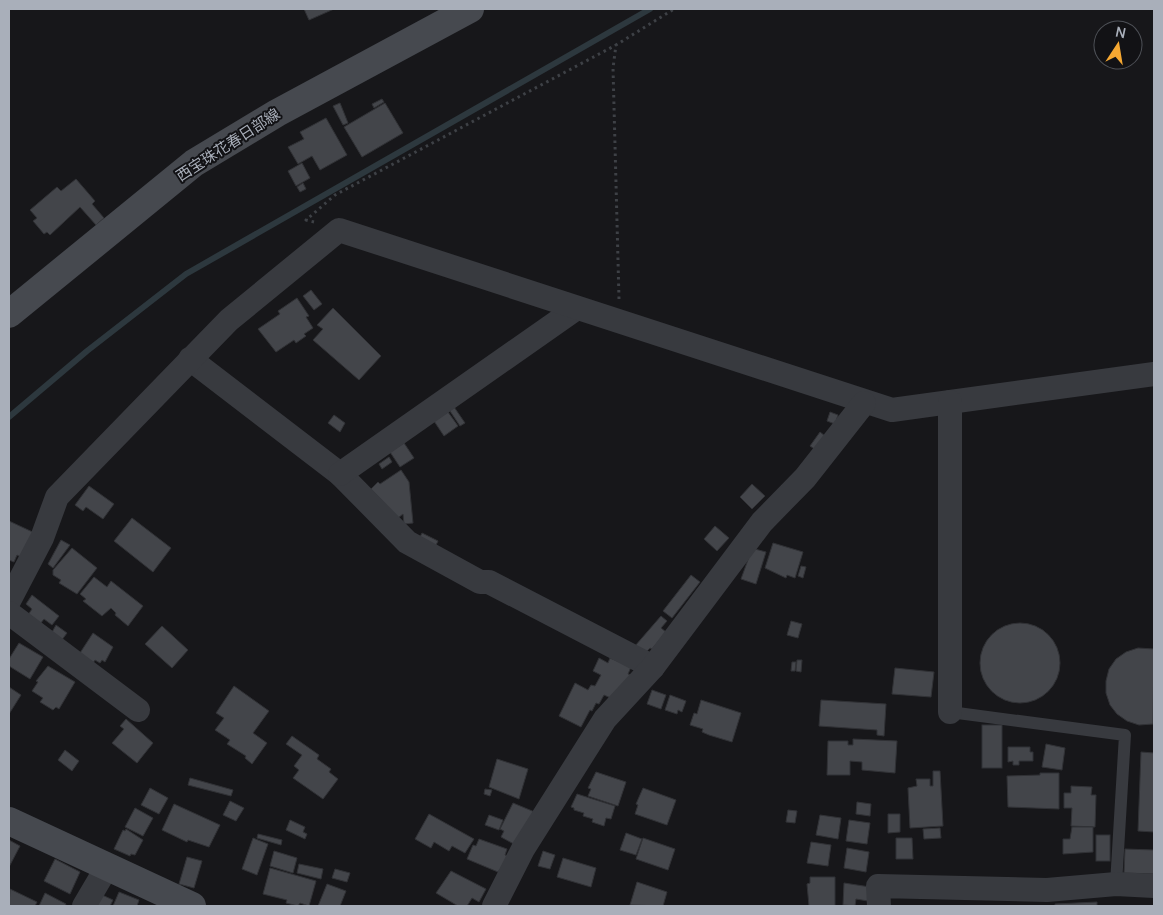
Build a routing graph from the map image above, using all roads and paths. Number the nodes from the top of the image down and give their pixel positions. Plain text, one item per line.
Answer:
1 (470, 9) edge
2 (674, 9) edge
3 (616, 45) junction
4 (339, 230) junction
5 (577, 308) junction
6 (9, 314) edge
7 (620, 323) junction
8 (190, 359) junction
9 (1154, 374) edge
10 (950, 402) junction
11 (864, 403) junction
12 (340, 474) junction
13 (9, 601) edge
14 (9, 613) edge
15 (653, 667) junction
16 (138, 710) dead end
17 (950, 712) joint
18 (9, 821) edge
19 (106, 867) junction
20 (1116, 884) junction
21 (1154, 886) edge
22 (84, 906) edge
23 (192, 906) edge
24 (494, 906) edge
25 (879, 906) edge

1 - 6 main road, 西宝珠花春日部線
2 - 3 path
3 - 4 path
3 - 7 path
4 - 5 street
4 - 8 street
5 - 7 street
5 - 12 street
7 - 11 street
8 - 12 street
8 - 13 street
9 - 10 street
10 - 11 street
10 - 17 street
11 - 15 street
12 - 15 street
14 - 16 street
15 - 24 street
17 - 20 lane
18 - 19 main road
19 - 22 street
19 - 23 main road
20 - 21 street
20 - 25 street

